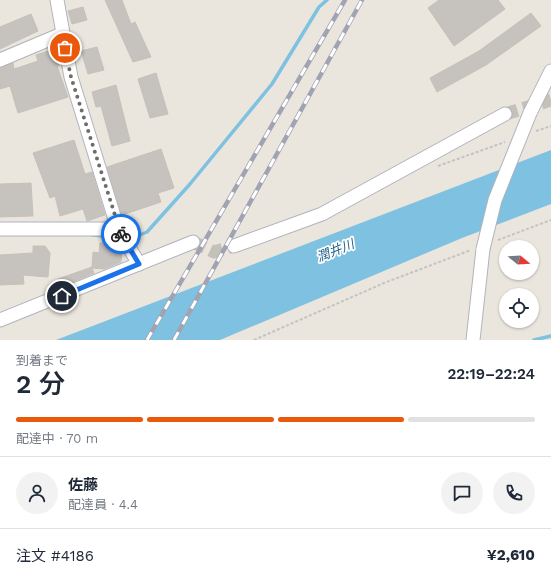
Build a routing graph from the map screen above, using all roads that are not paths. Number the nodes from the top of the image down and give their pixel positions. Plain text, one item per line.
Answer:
1 (57, 0) edge
2 (62, 34) junction
3 (0, 60) edge
4 (551, 71) edge
5 (505, 114) tunnel mouth
6 (0, 229) edge
7 (121, 234) junction
8 (193, 242) dead end
9 (234, 246) tunnel mouth
10 (139, 264) junction
11 (0, 320) edge
12 (473, 340) edge

1 - 2 street
2 - 3 street
2 - 7 street
4 - 12 street, bridge
5 - 9 street
6 - 7 street
7 - 10 street
8 - 10 street
10 - 11 street

